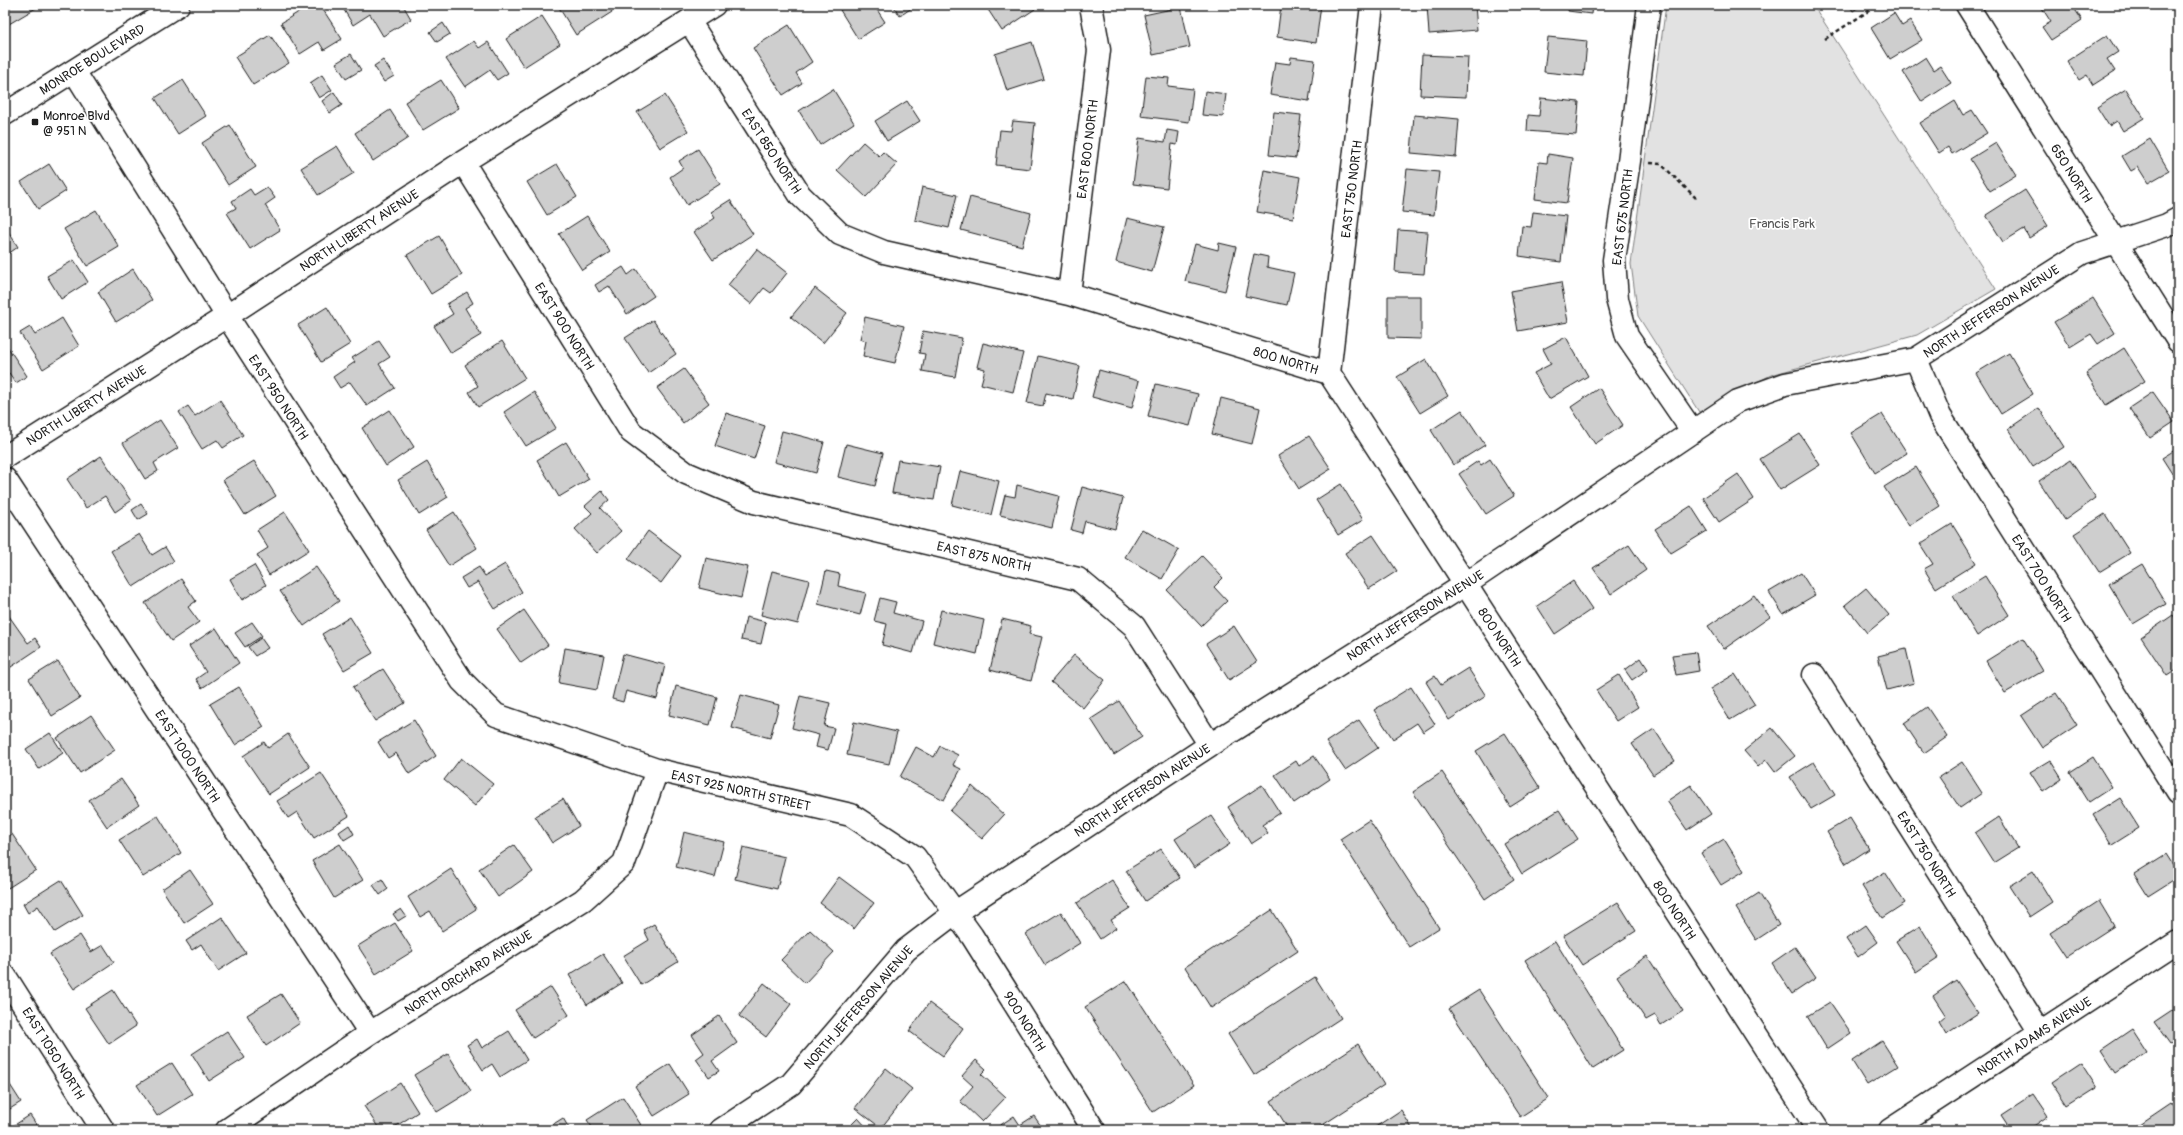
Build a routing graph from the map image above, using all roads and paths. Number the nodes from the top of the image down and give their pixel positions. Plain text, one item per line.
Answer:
1 (178, 5) edge
2 (714, 5) edge
3 (1091, 5) edge
4 (1372, 5) edge
5 (1649, 5) edge
6 (1878, 5) edge
7 (1967, 5) edge
8 (689, 21) junction
9 (1825, 39) dead end
10 (74, 70) junction
11 (5, 114) edge
12 (1629, 161) junction
13 (463, 162) junction
14 (1696, 198) dead end
15 (2178, 220) edge
16 (2116, 242) junction
17 (1069, 294) junction
18 (227, 316) junction
19 (2178, 341) edge
20 (1916, 359) junction
21 (1329, 373) junction
22 (1693, 432) junction
23 (5, 456) edge
24 (686, 473) joint
25 (5, 479) edge
26 (1466, 584) junction
27 (1814, 675) dead end
28 (496, 715) joint
29 (1210, 745) junction
30 (657, 770) junction
31 (2178, 792) edge
32 (956, 912) junction
33 (2178, 942) edge
34 (5, 976) edge
35 (2040, 1032) junction
36 (370, 1033) junction
37 (103, 1130) edge
38 (227, 1130) edge
39 (721, 1130) edge
40 (1094, 1130) edge
41 (1818, 1130) edge
42 (1890, 1130) edge

1 - 10 street, MONROE BOULEVARD
2 - 8 street, NORTH LIBERTY AVENUE
3 - 17 street, EAST 800 NORTH
4 - 21 street, EAST 750 NORTH
5 - 12 street, EAST 675 NORTH
6 - 9 path
7 - 16 street, 650 NORTH
8 - 13 street, NORTH LIBERTY AVENUE
8 - 17 street, EAST 850 NORTH
10 - 11 street, MONROE BOULEVARD
10 - 18 street, EAST 950 NORTH
12 - 14 path
12 - 22 street, EAST 675 NORTH
13 - 18 street, NORTH LIBERTY AVENUE
13 - 24 street, EAST 900 NORTH
15 - 16 street, NORTH JEFFERSON AVENUE
16 - 19 street, 650 NORTH
16 - 20 street, NORTH JEFFERSON AVENUE
17 - 21 street, 800 NORTH
18 - 23 street, NORTH LIBERTY AVENUE
18 - 28 street, EAST 950 NORTH
20 - 22 street, NORTH JEFFERSON AVENUE
20 - 31 street, EAST 700 NORTH
21 - 26 street, 800 NORTH
22 - 26 street, NORTH JEFFERSON AVENUE
24 - 29 street, EAST 875 NORTH
25 - 36 street, EAST 1000 NORTH
26 - 29 street, NORTH JEFFERSON AVENUE
26 - 41 street, 800 NORTH
27 - 35 street, EAST 750 NORTH
28 - 30 street, EAST 925 NORTH STREET
29 - 32 street, NORTH JEFFERSON AVENUE
30 - 32 street, EAST 925 NORTH STREET
30 - 36 street, NORTH ORCHARD AVENUE
32 - 39 street, NORTH JEFFERSON AVENUE
32 - 40 street, 900 NORTH
33 - 35 street, NORTH ADAMS AVENUE
34 - 37 street, EAST 1050 NORTH
35 - 42 street, NORTH ADAMS AVENUE
36 - 38 street, NORTH ORCHARD AVENUE

